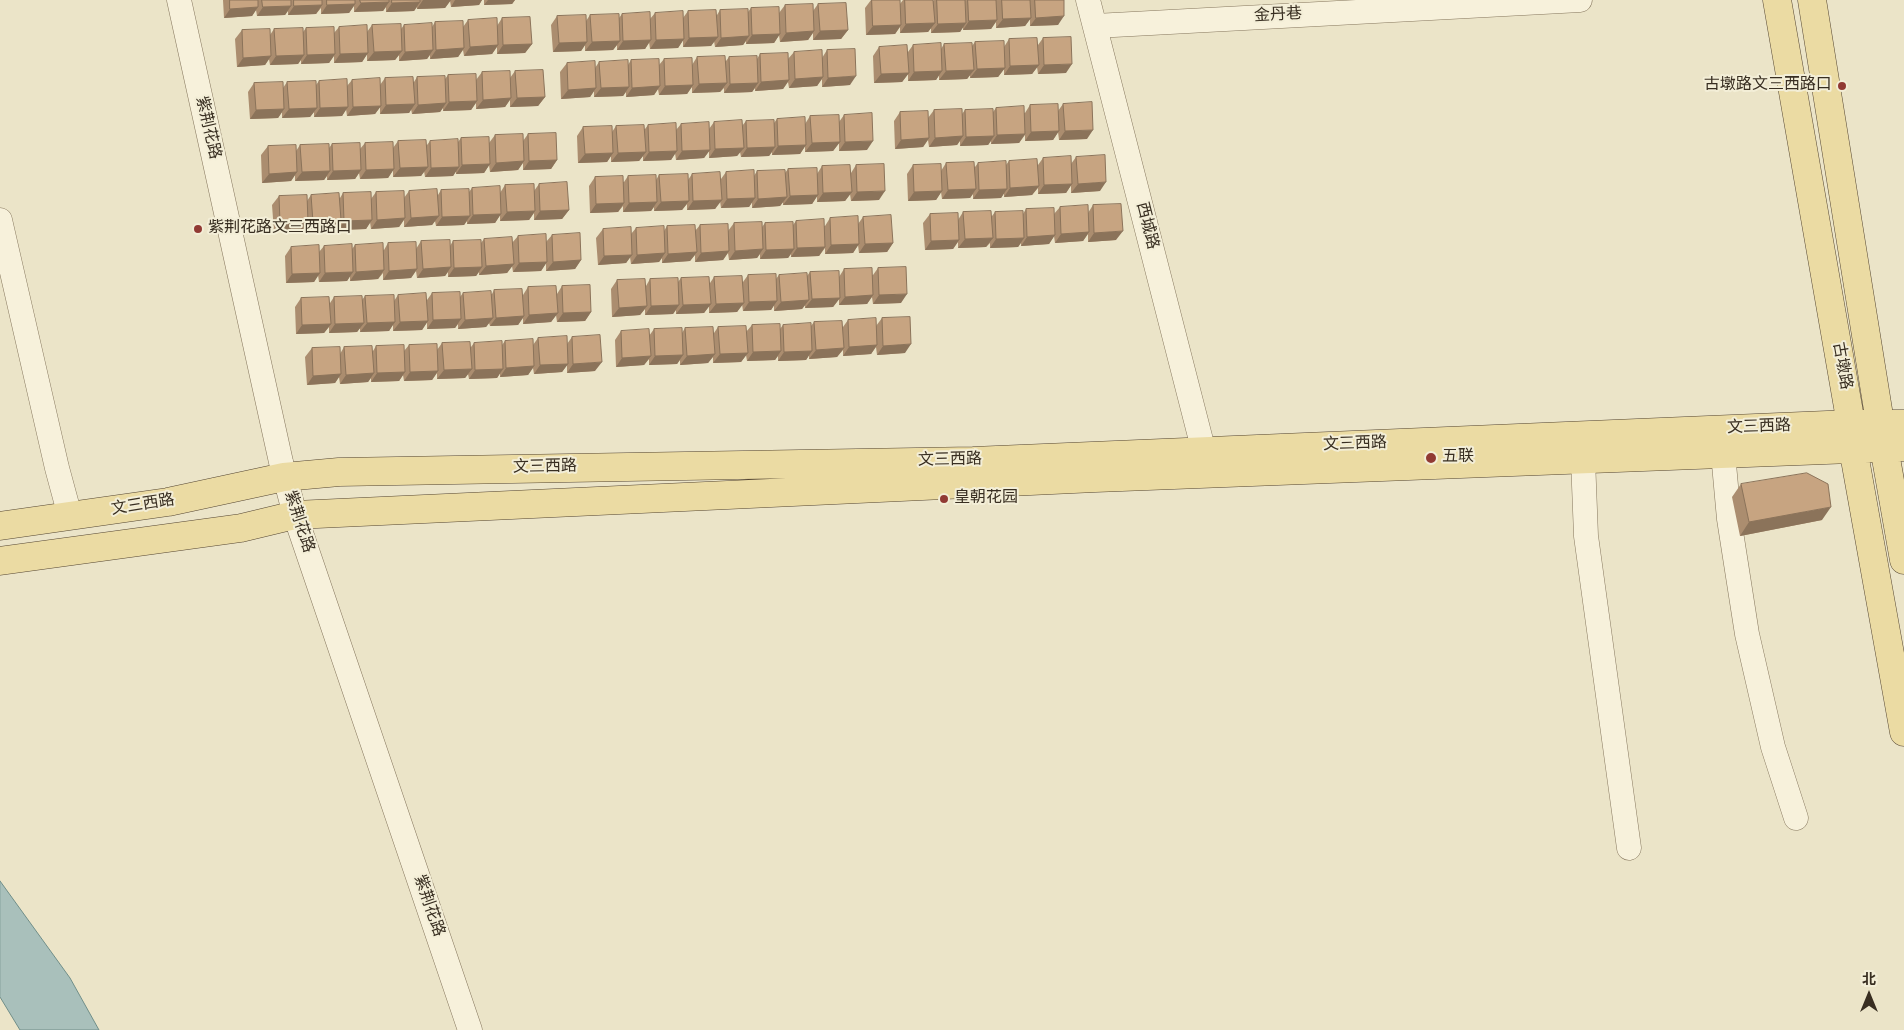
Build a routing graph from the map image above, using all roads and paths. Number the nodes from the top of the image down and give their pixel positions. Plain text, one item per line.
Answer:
1 (179, 0) edge
2 (1088, 0) edge
3 (1580, 0) edge
4 (1777, 0) edge
5 (1812, 0) edge
6 (1095, 26) junction
7 (0, 220) edge
8 (1852, 436) junction
9 (1893, 436) edge
10 (1204, 452) junction
11 (1723, 453) junction
12 (1583, 459) junction
13 (284, 477) junction
14 (295, 515) junction
15 (70, 516) junction
16 (0, 526) edge
17 (1904, 560) edge
18 (0, 561) edge
19 (1904, 732) edge
20 (1796, 818) dead end
21 (1629, 848) dead end
22 (470, 1030) edge

1 - 13 street, 紫荆花路
2 - 6 street, 西城路
3 - 6 street, 金丹巷
4 - 8 main road, 古墩路
5 - 9 main road, 古墩路
6 - 10 street, 西城路
7 - 15 street
8 - 9 main road, 文三西路
8 - 10 main road, 文三西路
8 - 11 main road, 文三西路
8 - 19 main road, 古墩路
9 - 17 main road, 古墩路
10 - 13 main road, 文三西路
11 - 12 main road, 文三西路
11 - 20 street
12 - 14 main road, 文三西路
12 - 21 street
13 - 14 street, 紫荆花路
13 - 15 main road, 文三西路
14 - 18 main road, 文三西路
14 - 22 street, 紫荆花路
15 - 16 main road, 文三西路

